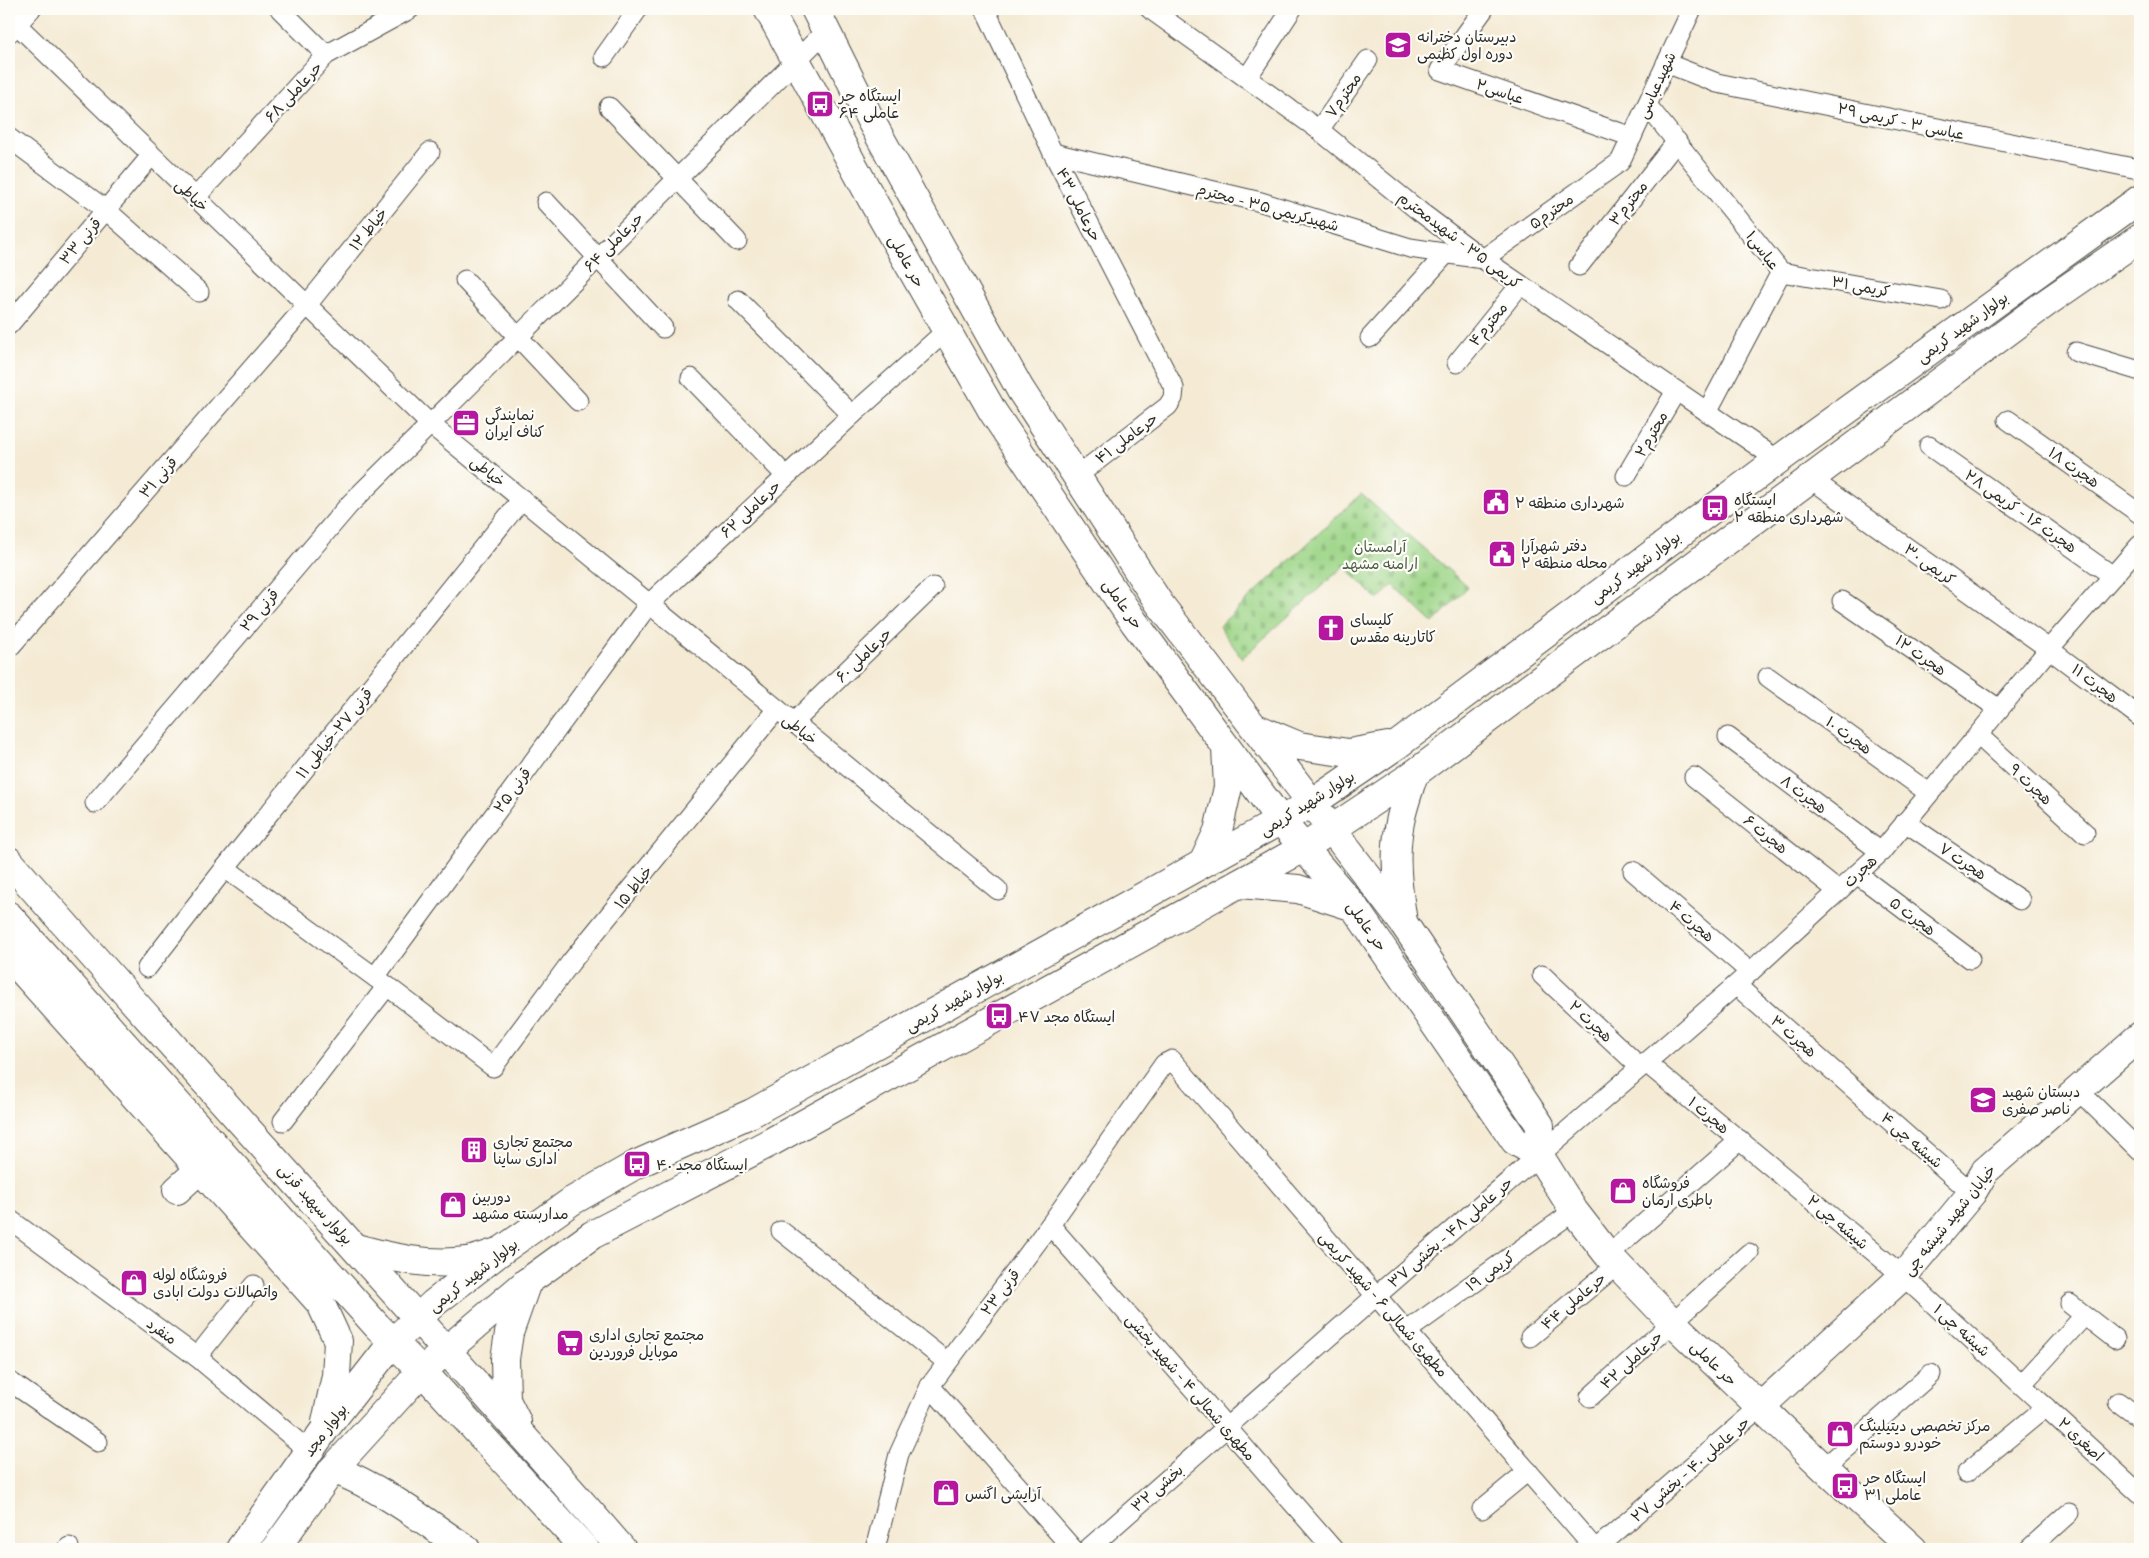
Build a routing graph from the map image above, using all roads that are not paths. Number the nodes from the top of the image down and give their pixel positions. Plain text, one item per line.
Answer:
1 (31, 9) edge
2 (280, 9) edge
3 (410, 9) edge
4 (638, 9) edge
5 (768, 9) edge
6 (984, 9) edge
7 (1150, 9) edge
8 (1292, 9) edge
9 (1484, 9) edge
10 (1692, 9) edge
11 (821, 20) edge
12 (11, 24) edge
13 (326, 55) junction
14 (604, 56) dead end
15 (796, 59) junction
16 (1368, 60) dead end
17 (1666, 63) junction
18 (1247, 78) junction
19 (1647, 105) junction
20 (609, 107) dead end
21 (1319, 130) junction
22 (1632, 137) junction
23 (9, 138) edge
24 (1677, 141) junction
25 (430, 152) dead end
26 (1053, 153) junction
27 (151, 156) junction
28 (1620, 162) joint
29 (2138, 169) dead end
30 (677, 178) junction
31 (195, 198) junction
32 (2140, 199) edge
33 (546, 202) dead end
34 (106, 210) junction
35 (2140, 238) edge
36 (737, 241) dead end
37 (1446, 254) junction
38 (597, 257) junction
39 (1483, 259) junction
40 (1580, 266) dead end
41 (1781, 272) junction
42 (464, 280) dead end
43 (2028, 280) junction
44 (1520, 285) junction
45 (199, 292) dead end
46 (738, 300) dead end
47 (1941, 300) dead end
48 (2046, 303) junction
49 (307, 305) junction
50 (9, 325) edge
51 (662, 328) dead end
52 (946, 331) junction
53 (518, 336) junction
54 (1370, 338) dead end
55 (2076, 352) dead end
56 (1456, 363) dead end
57 (2140, 371) edge
58 (691, 378) dead end
59 (1676, 391) junction
60 (1173, 398) joint
61 (578, 400) dead end
62 (1707, 412) junction
63 (852, 414) junction
64 (2008, 420) dead end
65 (430, 424) junction
66 (1928, 446) dead end
67 (1778, 460) junction
68 (786, 476) junction
69 (1077, 476) junction
70 (1626, 476) dead end
71 (1812, 478) junction
72 (522, 499) junction
73 (2140, 514) edge
74 (2140, 545) edge
75 (2113, 576) junction
76 (933, 587) dead end
77 (1842, 600) dead end
78 (649, 604) junction
79 (9, 648) edge
80 (2049, 649) junction
81 (1768, 677) dead end
82 (1999, 709) junction
83 (777, 710) junction
84 (2140, 717) edge
85 (793, 722) junction
86 (1253, 727) junction
87 (1978, 735) junction
88 (1728, 737) dead end
89 (1397, 745) junction
90 (1226, 748) junction
91 (1414, 774) junction
92 (1694, 777) dead end
93 (1929, 793) junction
94 (95, 803) dead end
95 (1312, 803) junction
96 (1282, 821) junction
97 (1905, 822) junction
98 (1332, 829) junction
99 (2085, 833) dead end
100 (1305, 847) junction
101 (1881, 852) junction
102 (9, 861) edge
103 (1203, 863) junction
104 (225, 868) junction
105 (1633, 871) dead end
106 (1857, 874) junction
107 (1239, 884) junction
108 (998, 890) dead end
109 (1838, 891) junction
110 (2020, 900) dead end
111 (1354, 907) junction
112 (9, 916) edge
113 (1404, 924) junction
114 (9, 956) edge
115 (1970, 959) dead end
116 (148, 968) dead end
117 (1750, 972) junction
118 (1542, 974) dead end
119 (381, 982) junction
120 (1736, 985) junction
121 (96, 1033) junction
122 (2140, 1036) edge
123 (1172, 1060) joint
124 (1643, 1064) junction
125 (1852, 1087) joint
126 (2078, 1090) junction
127 (282, 1121) dead end
128 (1740, 1140) junction
129 (2140, 1151) edge
130 (1538, 1156) junction
131 (1773, 1168) joint
132 (200, 1170) junction
133 (177, 1190) dead end
134 (1972, 1193) junction
135 (1574, 1211) junction
136 (10, 1222) edge
137 (1050, 1225) junction
138 (781, 1231) dead end
139 (356, 1248) junction
140 (501, 1251) junction
141 (1749, 1253) dead end
142 (1612, 1260) junction
143 (1903, 1276) junction
144 (527, 1282) junction
145 (254, 1285) dead end
146 (1376, 1296) junction
147 (418, 1318) junction
148 (1673, 1323) junction
149 (1406, 1331) junction
150 (1530, 1337) dead end
151 (2115, 1339) dead end
152 (393, 1342) junction
153 (446, 1349) junction
154 (198, 1357) junction
155 (947, 1362) junction
156 (422, 1371) junction
157 (1931, 1374) dead end
158 (9, 1381) edge
159 (2022, 1384) junction
160 (930, 1386) junction
161 (1590, 1397) dead end
162 (2118, 1402) dead end
163 (1760, 1407) junction
164 (2046, 1407) junction
165 (2140, 1418) edge
166 (1226, 1427) junction
167 (325, 1429) junction
168 (524, 1437) junction
169 (98, 1442) dead end
170 (309, 1451) junction
171 (1824, 1468) junction
172 (333, 1469) junction
173 (1528, 1471) junction
174 (1966, 1473) dead end
175 (2140, 1494) edge
176 (1482, 1509) dead end
177 (2069, 1514) dead end
178 (240, 1549) edge
179 (274, 1549) edge
180 (466, 1549) edge
181 (585, 1549) edge
182 (622, 1549) edge
183 (875, 1549) edge
184 (1073, 1549) edge
185 (1088, 1549) edge
186 (1333, 1549) edge
187 (1596, 1549) edge
188 (1914, 1549) edge
189 (2029, 1549) edge

1 - 12 street
2 - 13 street
3 - 13 street, حرعاملی ۶۸
4 - 14 street
5 - 15 main road, حر عاملی
6 - 26 street, حرعاملی ۴۳
7 - 18 street, کریمی ۳۵ - شهیدمحترم
8 - 18 street
9 - 22 street, عباسی۲
10 - 17 street, شهیدعباسی
11 - 15 street, حرعاملی ۶۴
11 - 69 main road, حر عاملی
12 - 27 street, خیاطی
13 - 31 street, حرعاملی ۶۸
15 - 30 street, حرعاملی ۶۴
15 - 52 main road, حر عاملی
16 - 21 street, محترم۷
17 - 19 street, شهیدعباسی
17 - 29 street, عباسی ۳ - کریمی ۲۹
18 - 21 street, کریمی ۳۵ - شهیدمحترم
19 - 22 street, شهیدعباسی
19 - 24 street, عباسی۱
20 - 30 street
21 - 39 street, کریمی ۳۵ - شهیدمحترم
22 - 28 street, شهیدعباسی
23 - 34 street
24 - 40 street, محترم۳
24 - 41 street, عباسی۱
25 - 49 street, خیاط ۱۲
26 - 37 street, شهیدکریمی ۳۵ - محترم
26 - 60 street, حرعاملی ۴۳
27 - 31 street, خیاطی
27 - 34 street, قرنی ۳۳
28 - 39 street, محترم۵
30 - 36 street
30 - 38 street, حرعاملی ۶۴
31 - 49 street, خیاطی
32 - 43 main road, بولوار شهید کریمی
33 - 38 street
34 - 45 street
34 - 50 street, قرنی ۳۳
35 - 48 main road, بولوار شهید کریمی
37 - 39 street, شهیدکریمی ۳۵ - محترم
37 - 54 street
38 - 51 street
38 - 53 street, حرعاملی ۶۴
39 - 44 street, کریمی ۳۵ - شهیدمحترم
41 - 47 street, کریمی ۳۱
41 - 62 street, عباسی۱
42 - 53 street
43 - 48 main road
43 - 67 main road, بولوار شهید کریمی
44 - 56 street, محترم۴
44 - 59 street, کریمی ۳۵ - شهیدمحترم
46 - 63 street
48 - 71 main road, بولوار شهید کریمی
49 - 65 street, خیاطی
49 - 79 street, قرنی ۳۱
52 - 63 street, حرعاملی ۶۲
52 - 90 main road, حر عاملی
53 - 61 street
53 - 65 street, حرعاملی ۶۴
55 - 57 street
58 - 68 street
59 - 62 street, کریمی ۳۵ - شهیدمحترم
59 - 70 street, محترم۲
60 - 69 street, حرعاملی ۴۱
62 - 67 street, کریمی ۳۵ - شهیدمحترم
63 - 68 street, حرعاملی ۶۲
64 - 73 street, هجرت ۱۸
65 - 72 street, خیاطی
65 - 94 street, قرنی ۲۹
66 - 75 street, هجرت ۱۶ - کریمی ۲۸
67 - 89 main road, بولوار شهید کریمی
68 - 78 street, حرعاملی ۶۲
69 - 86 main road, حر عاملی
71 - 80 street, کریمی ۳۰
71 - 91 main road, بولوار شهید کریمی
72 - 78 street, خیاطی
72 - 104 street, قرنی ۲۷-خیاطی ۱۱
74 - 75 street, هجرت
75 - 80 street, هجرت
76 - 85 street, حرعاملی ۶۰
77 - 82 street, هجرت ۱۲
78 - 83 street, خیاطی
78 - 119 street, قرنی ۲۵
80 - 82 street, هجرت
80 - 84 street, هجرت ۱۱
81 - 93 street, هجرت ۱۰
82 - 87 street, هجرت
83 - 85 street, خیاطی
83 - 119 street, خیاط ۱۵
85 - 108 street, خیاطی
86 - 89 main road
86 - 95 main road, حر عاملی
87 - 93 street, هجرت
87 - 99 street, هجرت ۹
88 - 101 street, هجرت ۸
89 - 95 main road, بولوار شهید کریمی
90 - 96 main road, حر عاملی
90 - 103 main road
91 - 98 main road, بولوار شهید کریمی
91 - 113 main road
92 - 109 street, هجرت ۶
93 - 97 street, هجرت
95 - 96 main road, بولوار شهید کریمی
95 - 98 main road, حر عاملی
96 - 100 main road, حر عاملی
96 - 103 main road, بولوار شهید کریمی
97 - 101 street, هجرت
97 - 110 street, هجرت ۷
98 - 100 main road, بولوار شهید کریمی
98 - 113 main road, حر عاملی
100 - 107 main road, بولوار شهید کریمی
100 - 111 main road, حر عاملی
101 - 106 street, هجرت
102 - 139 main road, بولوار سپهبد قرنی
103 - 140 main road, بولوار شهید کریمی
104 - 116 street, قرنی ۲۷-خیاطی ۱۱
104 - 119 street
105 - 117 street, هجرت ۴
106 - 109 street, هجرت
106 - 115 street, هجرت ۵
107 - 111 main road
107 - 144 main road, بولوار شهید کریمی
109 - 117 street, هجرت
111 - 130 main road, حر عاملی
112 - 121 main road
113 - 130 main road, حر عاملی
114 - 121 main road
117 - 120 street, هجرت
118 - 124 street, هجرت ۲
119 - 127 street, قرنی ۲۵
120 - 124 street, هجرت
120 - 125 street, هجرت ۳
121 - 132 main road
121 - 152 main road
122 - 126 main road, خیابان شهید شیشه چی
123 - 137 street, قرنی ۲۳
123 - 146 street, مطهری شمالی ۶ - شهید کریمی
124 - 128 street, هجرت ۱
124 - 130 street, هجرت
125 - 134 street, شیشه چی ۴
126 - 129 street
126 - 134 main road, خیابان شهید شیشه چی
128 - 131 street, هجرت ۱
128 - 142 street, حرعاملی ۴۴
130 - 135 main road, حر عاملی
130 - 146 street, حر عاملی ۴۸ - بخشی ۳۷
131 - 143 street, شیشه چی ۲
132 - 133 main road
132 - 167 main road
134 - 143 main road, خیابان شهید شیشه چی
135 - 142 main road, حر عاملی
135 - 149 street, کریمی ۱۹
136 - 154 street, منفرد
137 - 155 street, قرنی ۲۳
137 - 166 street, مطهری شمالی ۴ - شهید بخشی
138 - 155 street
139 - 140 main road
139 - 147 main road, بولوار سپهبد قرنی
140 - 147 main road, بولوار شهید کریمی
141 - 148 street, حرعاملی ۴۲
142 - 148 main road, حر عاملی
142 - 150 street, حرعاملی ۴۴
143 - 159 street, شیشه چی ۱
143 - 163 main road, خیابان شهید شیشه چی
144 - 153 main road, بولوار شهید کریمی
144 - 168 main road
145 - 154 street
146 - 149 street, مطهری شمالی ۶ - شهید کریمی
146 - 166 street, حر عاملی ۴۸ - بخشی ۳۷
147 - 152 main road, بولوار مجد
147 - 153 main road, بولوار سپهبد قرنی
148 - 161 street, حرعاملی ۴۲
148 - 163 main road, حر عاملی
149 - 173 street, مطهری شمالی ۶ - شهید کریمی
151 - 159 street
152 - 156 main road
152 - 167 main road, بولوار مجد
153 - 156 main road, بولوار مجد
153 - 168 main road, بولوار سپهبد قرنی
154 - 170 street, منفرد
155 - 160 street, قرنی ۲۳
156 - 172 main road, بولوار مجد
156 - 181 main road
157 - 171 street
158 - 169 street
159 - 164 street, اصغری ۲
160 - 183 street, قرنی ۲۳
160 - 184 street
162 - 165 street
163 - 171 main road, حر عاملی
163 - 187 street, حر عاملی ۴۰ - بخشی ۲۷
164 - 174 street
164 - 175 street, اصغری ۲
166 - 185 street, بخشی ۳۲
166 - 186 street, مطهری شمالی ۴ - شهید بخشی
167 - 170 main road, بولوار مجد
168 - 182 main road, بولوار سپهبد قرنی
170 - 178 main road, بولوار مجد
171 - 188 main road, حر عاملی
172 - 179 main road, بولوار مجد
172 - 180 main road
173 - 176 street
173 - 187 street, مطهری شمالی ۶ - شهید کریمی
177 - 189 street

